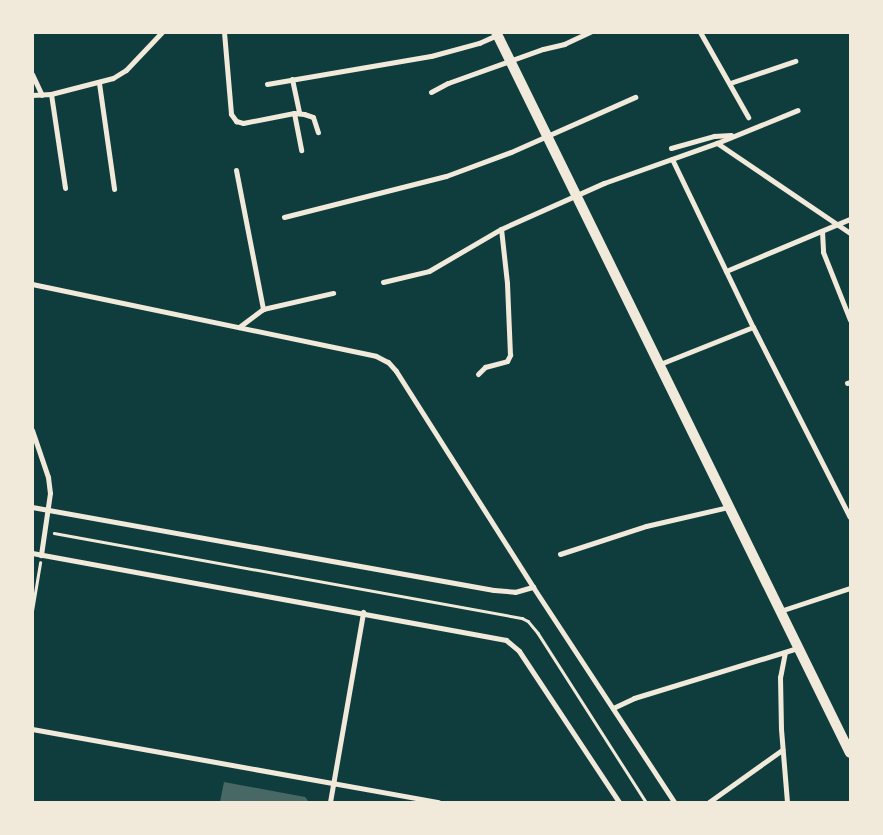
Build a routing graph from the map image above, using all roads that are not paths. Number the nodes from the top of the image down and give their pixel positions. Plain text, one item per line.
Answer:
1 (162, 32) edge
2 (224, 32) edge
3 (590, 32) edge
4 (700, 32) edge
5 (497, 34) edge
6 (510, 60) junction
7 (795, 61) dead end
8 (32, 74) edge
9 (292, 79) junction
10 (99, 83) junction
11 (730, 83) junction
12 (267, 84) dead end
13 (431, 92) dead end
14 (51, 94) junction
15 (32, 95) edge
16 (42, 95) junction
17 (635, 97) dead end
18 (798, 110) dead end
19 (296, 113) junction
20 (748, 116) dead end
21 (318, 132) dead end
22 (736, 135) junction
23 (546, 136) junction
24 (717, 143) junction
25 (671, 148) dead end
26 (301, 150) dead end
27 (672, 159) junction
28 (236, 170) dead end
29 (65, 188) dead end
30 (114, 189) dead end
31 (576, 195) junction
32 (284, 216) dead end
33 (850, 219) edge
34 (838, 224) junction
35 (501, 229) junction
36 (822, 231) junction
37 (850, 233) edge
38 (726, 271) junction
39 (383, 282) dead end
40 (32, 284) edge
41 (333, 293) dead end
42 (263, 309) junction
43 (850, 320) edge
44 (239, 327) junction
45 (753, 327) junction
46 (660, 364) junction
47 (478, 374) dead end
48 (32, 430) edge
49 (32, 507) edge
50 (728, 507) junction
51 (48, 510) junction
52 (850, 517) edge
53 (32, 553) edge
54 (42, 554) junction
55 (560, 554) dead end
56 (533, 587) junction
57 (850, 588) edge
58 (780, 611) junction
59 (363, 612) junction
60 (798, 648) junction
61 (785, 652) junction
62 (613, 708) junction
63 (32, 730) edge
64 (782, 750) junction
65 (850, 753) edge
66 (334, 783) junction
67 (330, 802) edge
68 (439, 802) edge
69 (619, 802) edge
70 (674, 802) edge
71 (709, 802) edge
72 (787, 802) edge

1 - 10 street
2 - 19 street
3 - 6 street
4 - 11 street
5 - 6 main road
5 - 9 street
6 - 13 street
6 - 23 main road
7 - 11 street
8 - 16 street
9 - 12 street
9 - 19 street
10 - 14 street
10 - 30 street
11 - 20 street
14 - 16 street
14 - 29 street
15 - 16 street
17 - 23 street
18 - 22 street
19 - 21 street
19 - 26 street
22 - 24 street
22 - 25 street
23 - 31 main road
23 - 32 street
24 - 27 street
24 - 34 street
27 - 31 street
27 - 38 street
28 - 42 street
31 - 35 street
31 - 46 main road
33 - 34 street
34 - 36 street
34 - 37 street
35 - 39 street
35 - 47 street
36 - 38 street
36 - 43 street
38 - 45 street
40 - 44 street
41 - 42 street
42 - 44 street
44 - 56 street
45 - 46 street
45 - 52 street
46 - 50 main road
48 - 51 street
49 - 51 street
50 - 55 street
50 - 58 main road
51 - 54 street
51 - 56 street
53 - 54 street
54 - 59 street
56 - 62 street
57 - 58 street
58 - 60 main road
59 - 66 street
59 - 69 street
60 - 61 street
60 - 65 main road
61 - 62 street
61 - 64 street
62 - 70 street
63 - 66 street
64 - 71 street
64 - 72 street
66 - 67 street
66 - 68 street

